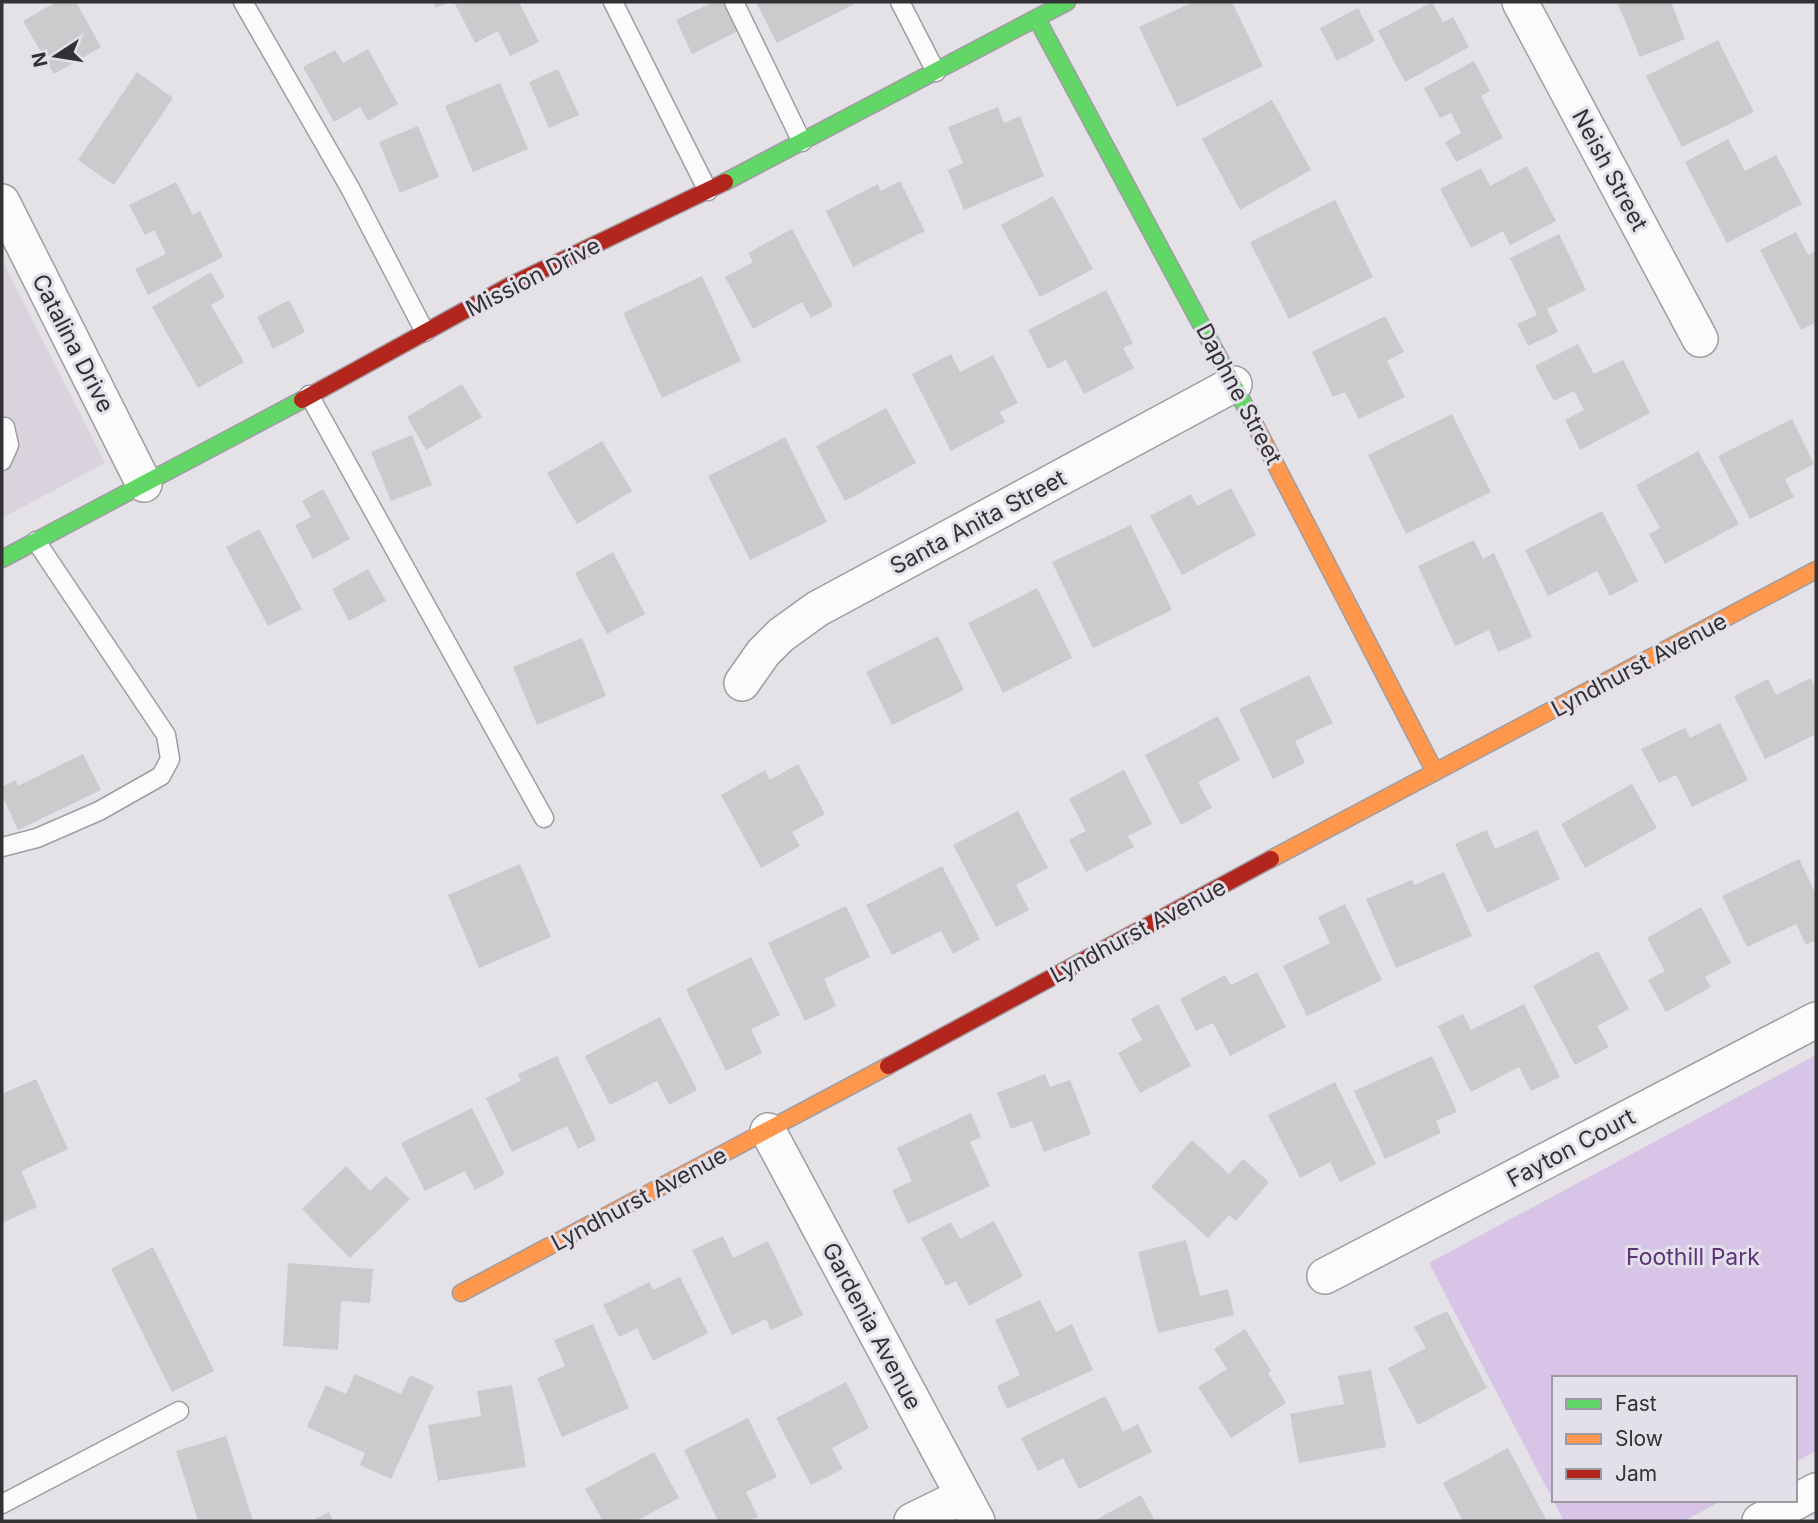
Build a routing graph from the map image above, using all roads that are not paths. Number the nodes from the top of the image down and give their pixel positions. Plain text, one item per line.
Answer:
1 (243, 2) edge
2 (613, 2) edge
3 (734, 2) edge
4 (900, 2) edge
5 (1067, 2) edge
6 (1520, 2) edge
7 (1037, 19) junction
8 (936, 72) junction
9 (802, 142) junction
10 (708, 191) junction
11 (2, 202) edge
12 (425, 332) junction
13 (1700, 339) dead end
14 (1234, 383) junction
15 (309, 396) junction
16 (5, 427) dead end
17 (2, 461) edge
18 (144, 484) junction
19 (36, 541) junction
20 (2, 559) edge
21 (1816, 570) edge
22 (742, 683) dead end
23 (1435, 772) junction
24 (544, 818) dead end
25 (2, 847) edge
26 (1816, 1020) edge
27 (768, 1131) junction
28 (1325, 1276) dead end
29 (461, 1293) dead end
30 (179, 1410) dead end
31 (1816, 1491) edge
32 (1797, 1501) edge
33 (1795, 1502) edge
34 (2, 1504) edge
35 (970, 1508) edge
36 (912, 1521) edge
37 (1759, 1521) edge

1 - 12 lane
2 - 10 lane
3 - 9 lane
4 - 8 lane
5 - 7 street, Mission Drive
6 - 13 street, Neish Street
7 - 8 street, Mission Drive
7 - 14 street, Daphne Street
8 - 9 street, Mission Drive
9 - 10 street, Mission Drive
10 - 12 street, Mission Drive
11 - 18 street, Catalina Drive
12 - 15 street, Mission Drive
14 - 22 street, Santa Anita Street
14 - 23 street, Daphne Street
15 - 18 street, Mission Drive
15 - 24 lane
16 - 17 lane
18 - 19 street, Mission Drive
19 - 20 street, Mission Drive
19 - 25 lane
21 - 23 street, Lyndhurst Avenue
23 - 27 street, Lyndhurst Avenue
26 - 28 street, Fayton Court
27 - 29 street, Lyndhurst Avenue
27 - 35 street, Gardenia Avenue
30 - 34 lane
31 - 32 street
33 - 37 street
35 - 36 street

